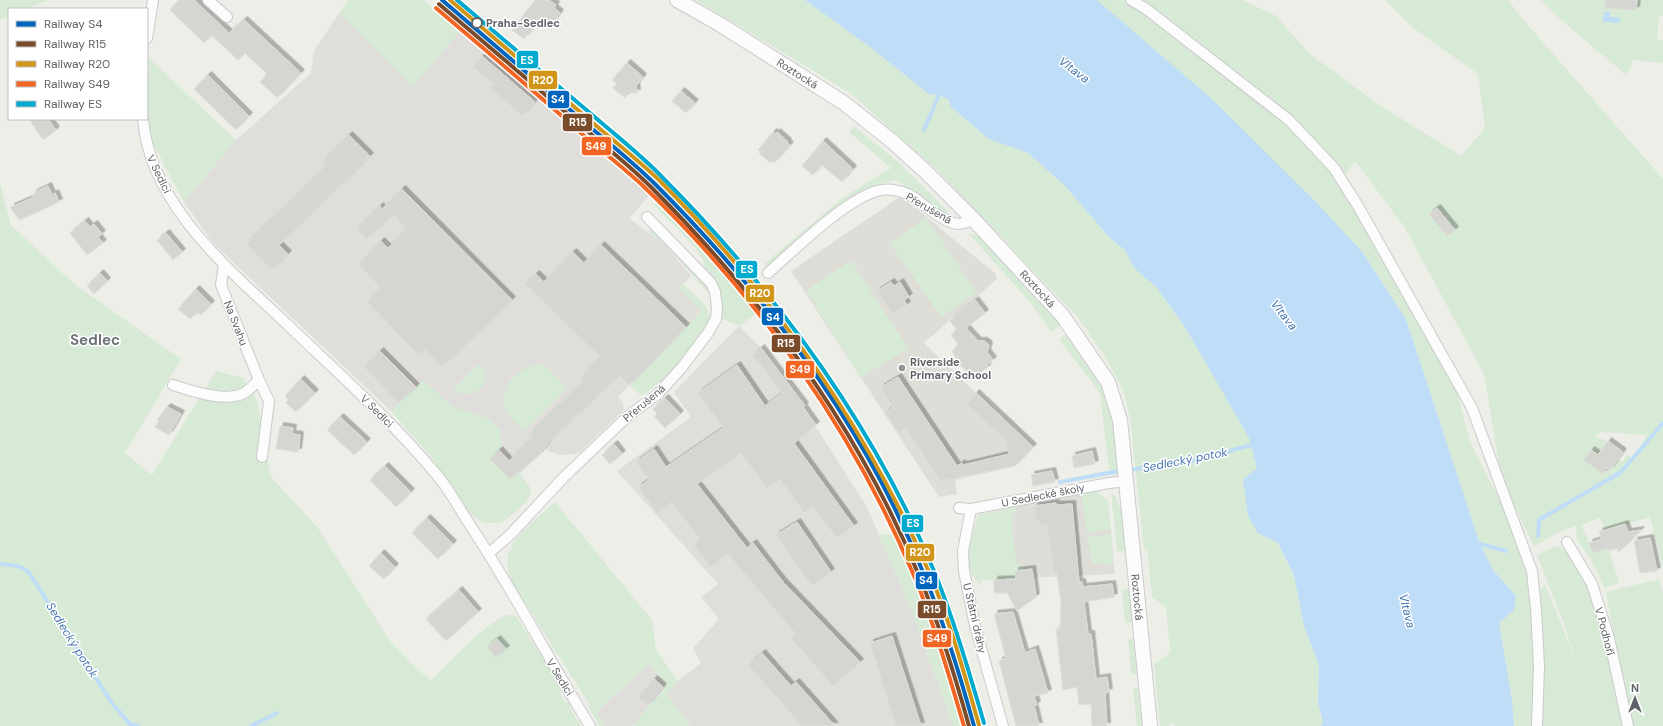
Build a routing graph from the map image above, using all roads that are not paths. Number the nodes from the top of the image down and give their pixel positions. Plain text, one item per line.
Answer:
1 (153, 0) edge
2 (208, 0) edge
3 (676, 0) edge
4 (1131, 0) edge
5 (227, 17) dead end
6 (148, 32) edge
7 (143, 120) edge
8 (647, 217) dead end
9 (974, 220) junction
10 (224, 265) junction
11 (768, 273) dead end
12 (259, 380) junction
13 (173, 385) dead end
14 (262, 457) dead end
15 (1128, 481) junction
16 (959, 508) dead end
17 (971, 509) junction
18 (1567, 542) dead end
19 (489, 553) junction
20 (590, 726) edge
21 (1003, 726) edge
22 (1150, 726) edge
23 (1537, 726) edge
24 (1628, 726) edge

1 - 6 street
2 - 5 street
3 - 9 main road, Roztocká
4 - 23 street
7 - 10 street, V Sedlci
8 - 19 street, Přerušená
9 - 11 street, Přerušená
9 - 15 main road, Roztocká
10 - 12 street, Na Svahu
10 - 19 street, V Sedlci
12 - 13 street
12 - 14 street, Na Svahu
15 - 17 street, U Sedlecké školy
15 - 22 main road, Roztocká
16 - 17 street, U Sedlecké školy
17 - 21 street, U Státní dráhy
18 - 24 street, V Podhoří
19 - 20 street, V Sedlci

